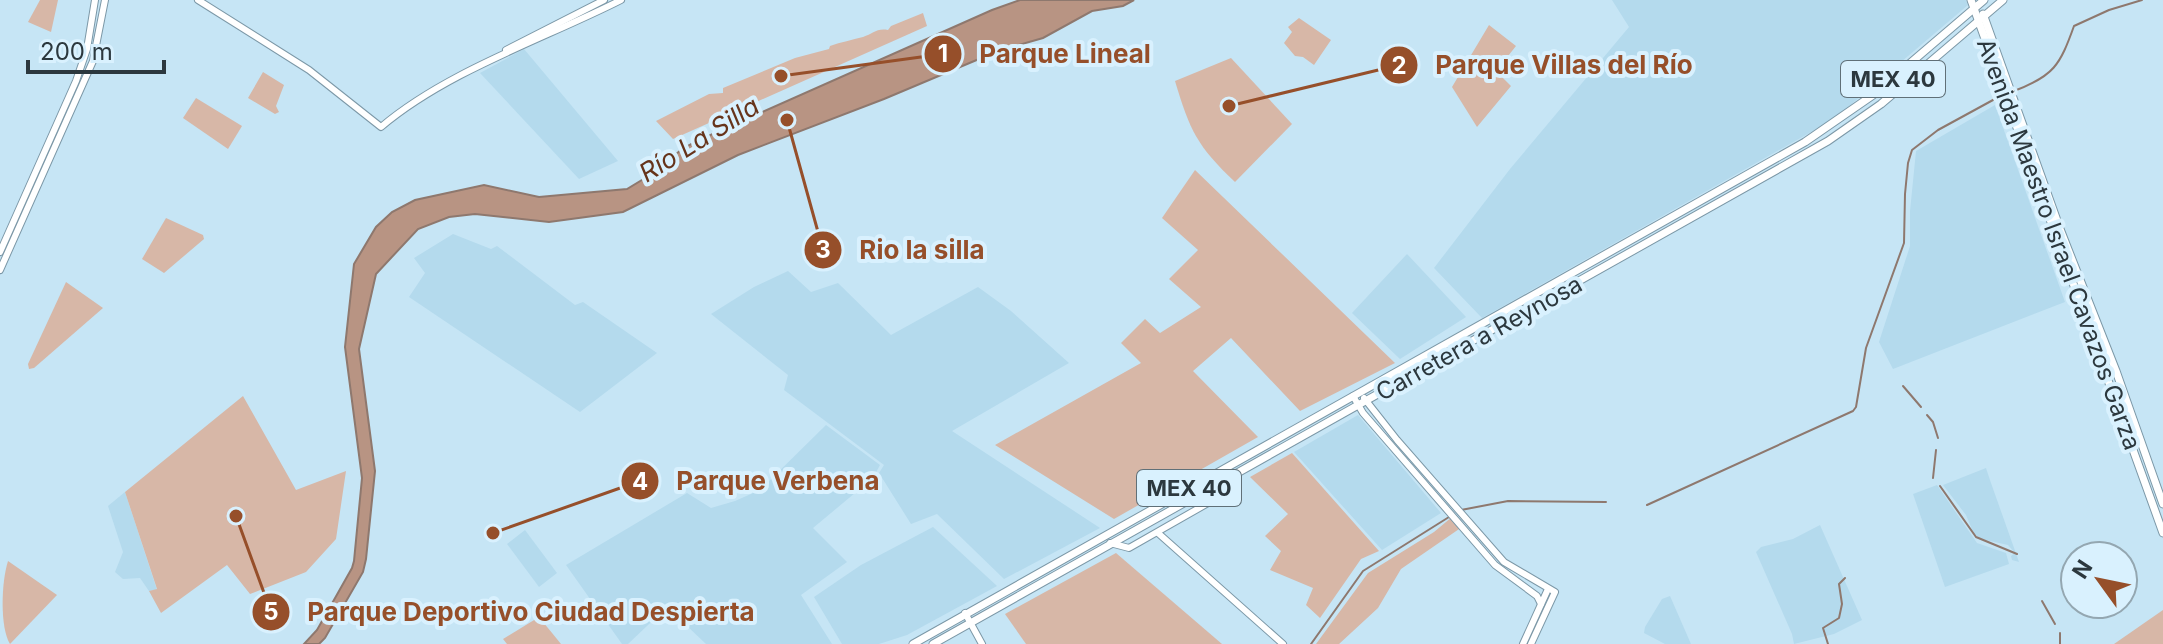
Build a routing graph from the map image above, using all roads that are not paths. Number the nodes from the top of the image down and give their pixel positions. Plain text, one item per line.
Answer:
1 (95, 0) edge
2 (105, 0) edge
3 (198, 0) edge
4 (604, 0) edge
5 (621, 0) edge
6 (1971, 0) edge
7 (2003, 0) edge
8 (1979, 3) edge
9 (1981, 19) junction
10 (1953, 27) junction
11 (500, 54) junction
12 (2010, 100) junction
13 (1885, 101) junction
14 (32, 176) junction
15 (40, 180) junction
16 (0, 252) edge
17 (0, 270) edge
18 (1357, 394) junction
19 (1362, 402) junction
20 (1212, 487) junction
21 (2163, 504) edge
22 (1461, 521) junction
23 (1109, 532) junction
24 (1158, 533) junction
25 (2163, 533) edge
26 (1110, 543) junction
27 (1090, 554) junction
28 (1552, 591) junction
29 (1541, 604) junction
30 (965, 613) junction
31 (970, 622) junction
32 (916, 642) edge
33 (906, 644) edge
34 (933, 644) edge
35 (982, 644) edge
36 (1283, 644) edge
37 (1523, 644) edge
38 (1531, 644) edge

1 - 14 street
2 - 15 street
3 - 11 street
4 - 11 street
5 - 11 street
6 - 8 main road, Avenida Maestro Israel Cavazos Garza
7 - 9 main road, Carretera a Reynosa / MEX 40
8 - 9 main road, Avenida Maestro Israel Cavazos Garza
8 - 10 main road, Carretera a Reynosa / MEX 40
9 - 12 main road, Avenida Maestro Israel Cavazos Garza
9 - 13 main road, Carretera a Reynosa / MEX 40
10 - 13 main road
10 - 18 main road, Carretera a Reynosa / MEX 40
12 - 21 main road, Avenida Maestro Israel Cavazos Garza
12 - 25 main road, Avenida Maestro Israel Cavazos Garza
13 - 19 main road, Carretera a Reynosa / MEX 40
14 - 15 street
14 - 16 street
15 - 17 street
18 - 19 street
18 - 23 main road, Carretera a Reynosa / MEX 40
19 - 20 main road, Carretera a Reynosa / MEX 40
19 - 22 street
19 - 22 street
20 - 24 street
20 - 26 main road, Carretera a Reynosa / MEX 40
22 - 28 street
22 - 29 street
23 - 27 main road
23 - 30 main road, Carretera a Reynosa / MEX 40
24 - 26 street
24 - 36 street
26 - 27 main road, Carretera a Reynosa / MEX 40
27 - 31 main road, Carretera a Reynosa / MEX 40
28 - 29 street
28 - 38 street
29 - 37 street
30 - 31 street
30 - 32 main road, Carretera a Reynosa / MEX 40
31 - 34 main road, Carretera a Reynosa / MEX 40
31 - 35 street
32 - 33 main road, Carretera a Reynosa

